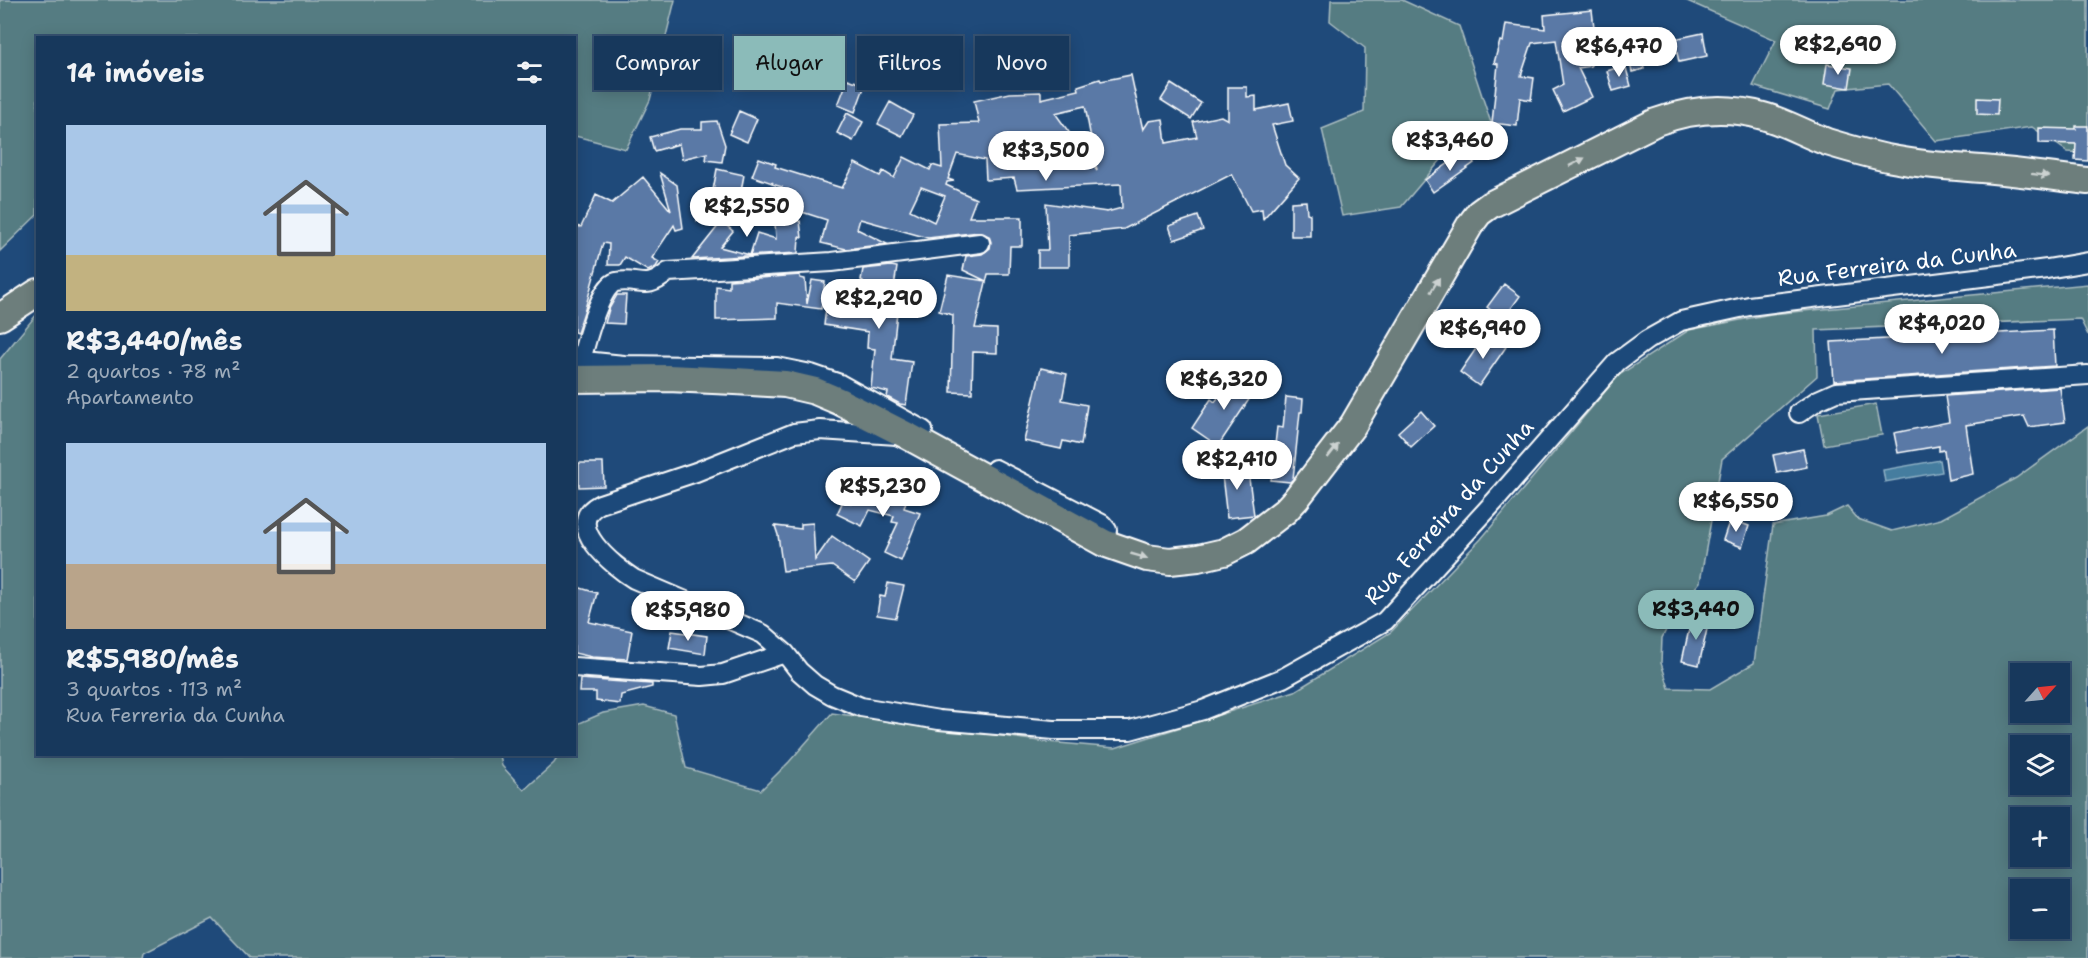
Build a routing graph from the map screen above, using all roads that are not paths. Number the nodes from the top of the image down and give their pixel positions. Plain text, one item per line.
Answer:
1 (2088, 181) edge
2 (980, 243) dead end
3 (2088, 262) edge
4 (36, 293) edge
5 (0, 317) edge
6 (577, 366) edge
7 (625, 372) junction
8 (2087, 376) edge
9 (1798, 413) dead end
10 (908, 436) junction
11 (1005, 482) junction
12 (785, 653) junction
13 (576, 667) edge

11 -> 1 highway
2 - 6 street
3 - 12 street, Rua Ferreira da Cunha
4 - 5 highway
6 - 7 highway
7 - 10 highway
7 - 11 street
8 - 9 street
10 - 11 highway
10 - 12 street, Rua Ferreira da Cunha
12 - 13 street

